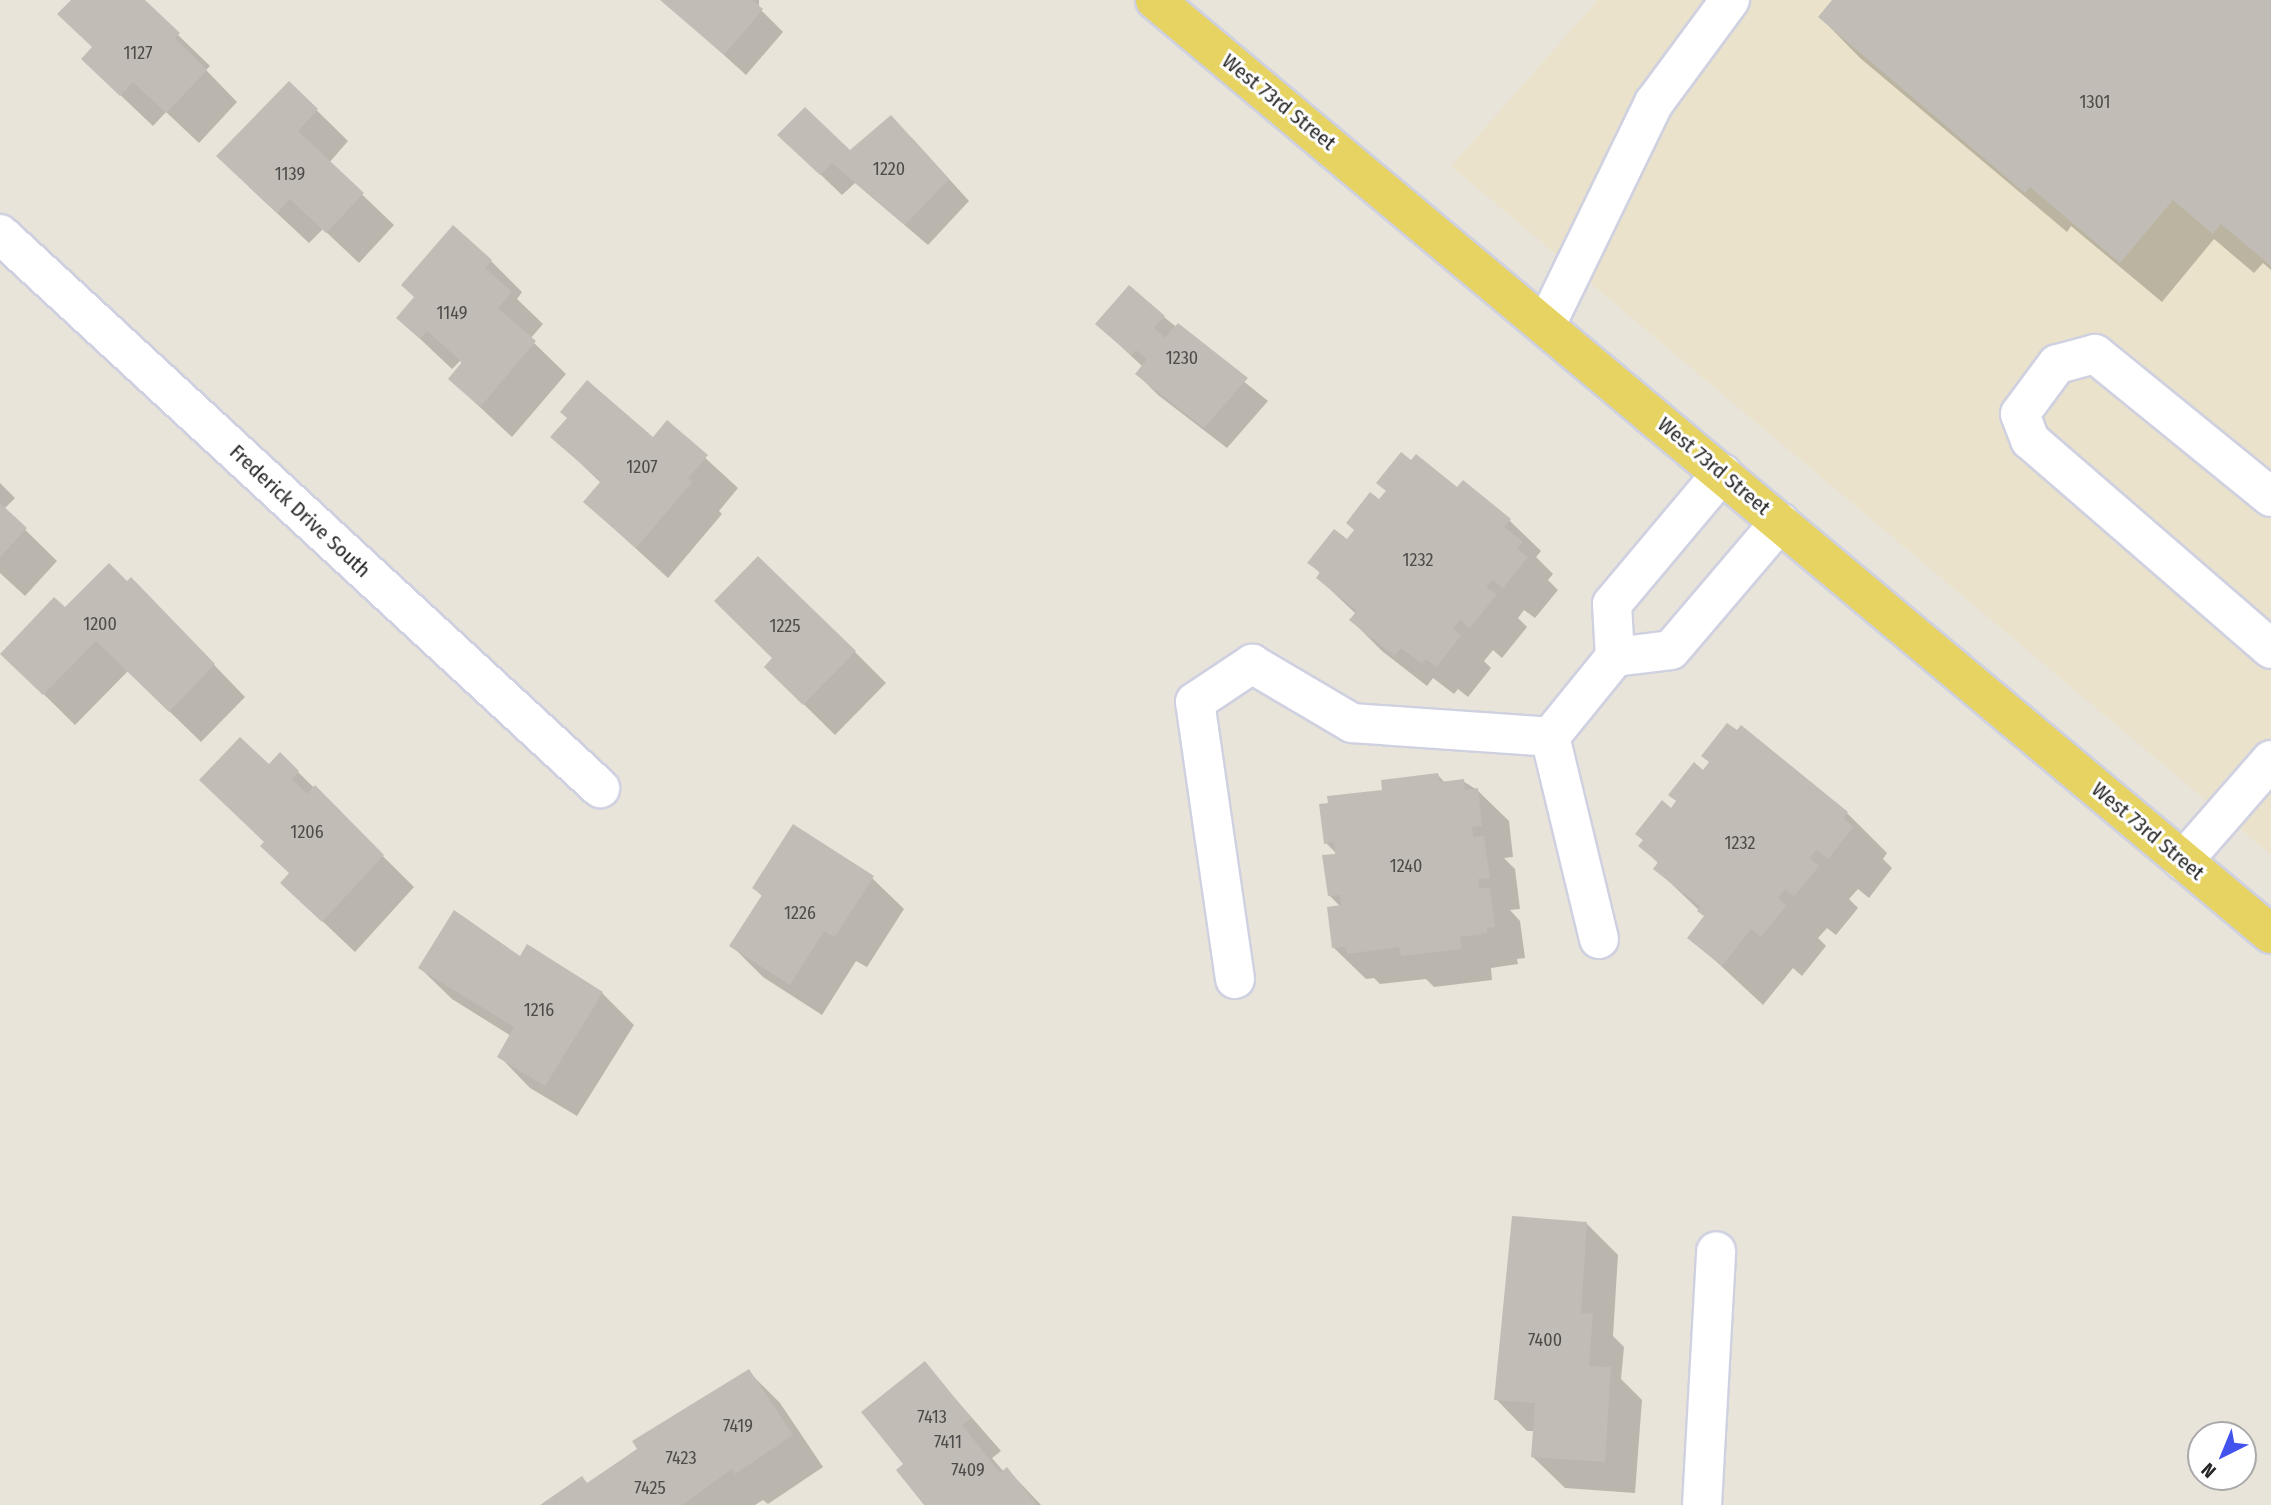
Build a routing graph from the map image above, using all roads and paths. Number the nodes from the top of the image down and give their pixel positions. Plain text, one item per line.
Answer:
1 (1155, 0) edge
2 (1731, 0) edge
3 (0, 234) edge
4 (1546, 325) junction
5 (1722, 473) junction
6 (2271, 497) edge
7 (1780, 522) junction
8 (2271, 649) edge
9 (1615, 657) junction
10 (1550, 737) junction
11 (2271, 760) edge
12 (600, 788) dead end
13 (2183, 861) junction
14 (2271, 934) edge
15 (1599, 939) dead end
16 (1235, 979) dead end
17 (1716, 1251) dead end
18 (1702, 1505) edge

1 - 4 main road, West 73rd Street
2 - 4 street
3 - 12 street, Frederick Drive South
4 - 5 main road, West 73rd Street
5 - 7 main road, West 73rd Street
5 - 9 street
6 - 8 street
7 - 9 street
7 - 13 main road, West 73rd Street
9 - 10 street
10 - 15 street
10 - 16 street
11 - 13 street
13 - 14 main road, West 73rd Street
17 - 18 street

